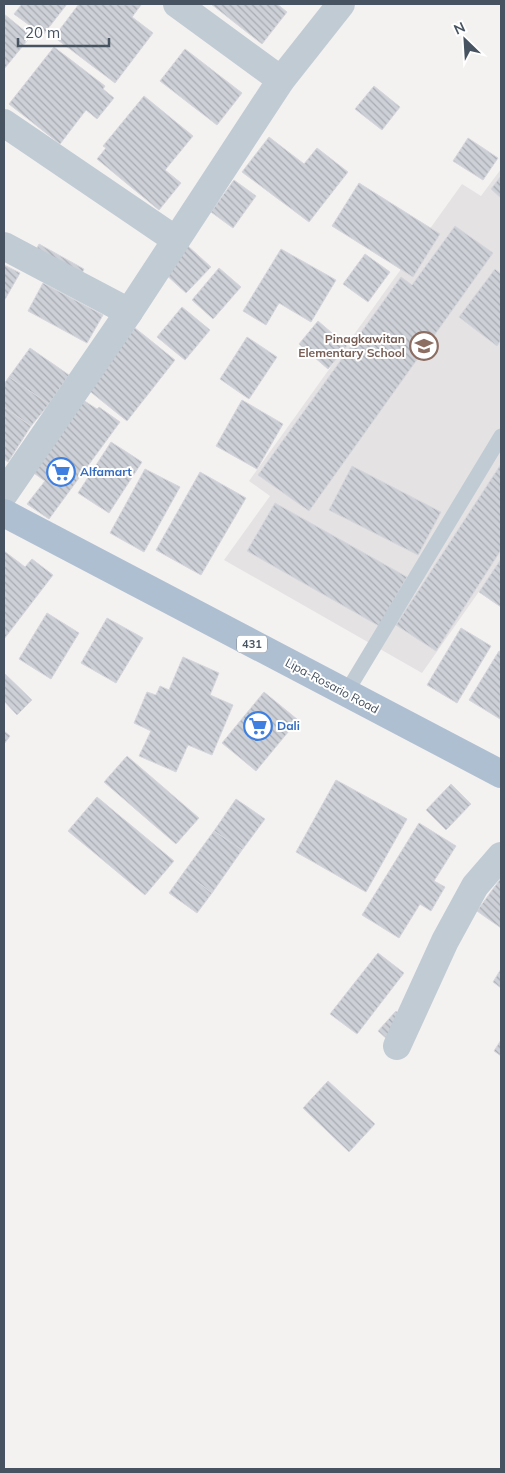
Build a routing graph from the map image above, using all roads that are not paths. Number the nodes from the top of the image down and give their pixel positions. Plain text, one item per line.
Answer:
1 (177, 4) edge
2 (341, 4) edge
3 (281, 80) junction
4 (4, 123) edge
5 (176, 240) junction
6 (4, 246) edge
7 (128, 312) junction
8 (501, 436) edge
9 (4, 494) edge
10 (4, 513) edge
11 (346, 693) junction
12 (501, 774) edge
13 (501, 856) edge
14 (397, 1046) dead end

1 - 3 street
2 - 3 street
3 - 5 street
4 - 5 street
5 - 7 street
6 - 7 street
7 - 9 street
8 - 11 lane
10 - 11 main road, Lipa-Rosario Road / 431
11 - 12 main road, Lipa-Rosario Road / 431
13 - 14 street

